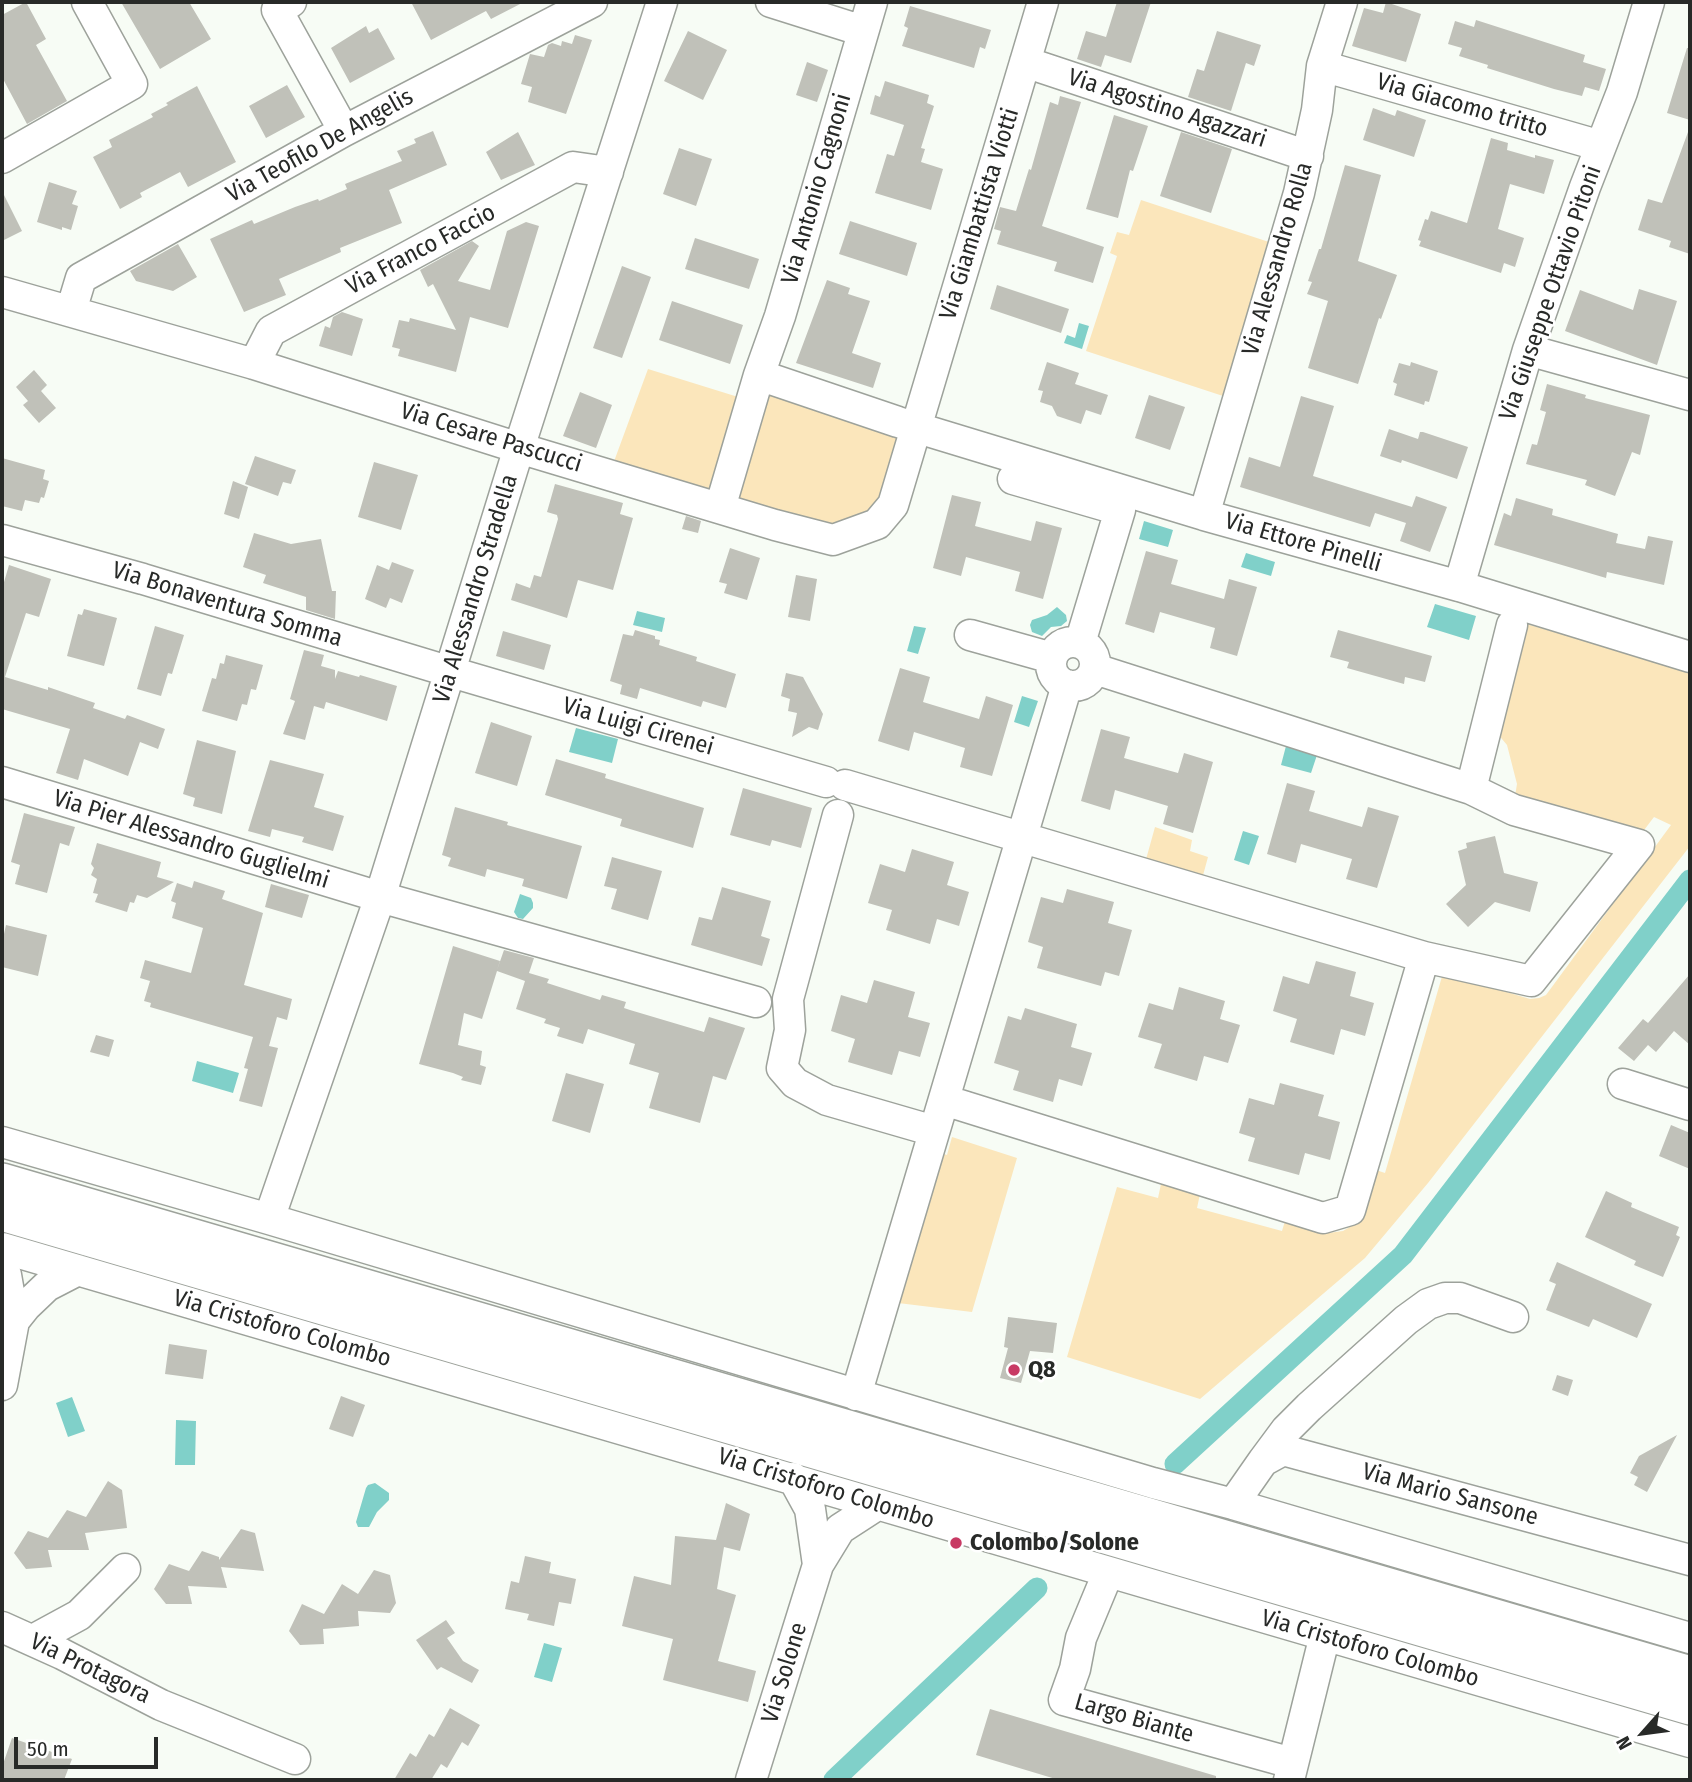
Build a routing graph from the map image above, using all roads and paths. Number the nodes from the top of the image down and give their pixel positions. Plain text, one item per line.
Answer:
1 (87, 2) edge
2 (291, 2) edge
3 (592, 2) edge
4 (662, 2) edge
5 (771, 2) edge
6 (872, 2) edge
7 (1043, 2) edge
8 (1342, 2) edge
9 (1649, 2) edge
10 (863, 31) junction
11 (1025, 62) junction
12 (1322, 66) junction
13 (344, 131) junction
14 (1601, 146) junction
15 (1308, 156) junction
16 (2, 158) edge
17 (608, 172) junction
18 (2, 292) edge
19 (71, 311) junction
20 (1528, 350) junction
21 (254, 364) junction
22 (760, 375) junction
23 (1690, 395) edge
24 (916, 427) junction
25 (519, 448) junction
26 (1013, 479) dead end
27 (720, 508) junction
28 (1204, 515) junction
29 (2, 540) edge
30 (1459, 586) junction
31 (1512, 625) dead end
32 (970, 635) dead end
33 (1080, 642) junction
34 (1690, 657) edge
35 (1052, 658) junction
36 (1095, 669) junction
37 (451, 672) junction
38 (1066, 685) junction
39 (2, 782) edge
40 (1471, 789) junction
41 (838, 815) dead end
42 (1020, 839) junction
43 (380, 897) junction
44 (1424, 957) junction
45 (756, 1002) dead end
46 (1623, 1084) dead end
47 (944, 1100) junction
48 (1690, 1105) edge
49 (934, 1131) junction
50 (2, 1142) edge
51 (2, 1182) edge
52 (2, 1212) edge
53 (269, 1219) junction
54 (2, 1248) edge
55 (2, 1269) edge
56 (78, 1270) junction
57 (1513, 1317) dead end
58 (14, 1321) junction
59 (2, 1385) edge
60 (856, 1395) junction
61 (1263, 1461) junction
62 (793, 1478) junction
63 (1192, 1495) junction
64 (1233, 1504) junction
65 (877, 1505) junction
66 (1235, 1543) junction
67 (1690, 1560) edge
68 (818, 1565) junction
69 (125, 1569) dead end
70 (1108, 1573) junction
71 (2, 1626) edge
72 (1325, 1635) junction
73 (1690, 1638) edge
74 (33, 1640) junction
75 (1690, 1675) edge
76 (1690, 1706) edge
77 (1690, 1742) edge
78 (295, 1759) dead end
79 (1291, 1772) edge
80 (751, 1780) edge

1 - 16 street
2 - 13 street
3 - 13 street, Via Teofilo De Angelis
4 - 17 street, Via Alessandro Stradella
5 - 10 street
6 - 10 street, Via Antonio Cagnoni
7 - 11 street, Via Giambattista Viotti
8 - 12 street, Via Alessandro Rolla
9 - 14 street, Via Giuseppe Ottavio Pitoni
10 - 22 street, Via Antonio Cagnoni
11 - 15 street, Via Agostino Agazzari
11 - 24 street, Via Giambattista Viotti
12 - 14 street, Via Giacomo tritto
12 - 15 street, Via Alessandro Rolla
13 - 19 street, Via Teofilo De Angelis
14 - 20 street, Via Giuseppe Ottavio Pitoni
15 - 28 street, Via Alessandro Rolla
17 - 21 street, Via Franco Faccio
17 - 25 street, Via Alessandro Stradella
18 - 19 street, Via Cesare Pascucci
19 - 21 street, Via Cesare Pascucci
20 - 23 street
20 - 30 street, Via Giuseppe Ottavio Pitoni
21 - 25 street, Via Cesare Pascucci
22 - 24 street, Via Ettore Pinelli
22 - 27 street, Via Antonio Cagnoni
24 - 27 street, Via Cesare Pascucci
24 - 28 street, Via Ettore Pinelli
25 - 27 street, Via Cesare Pascucci
25 - 37 street, Via Alessandro Stradella
26 - 33 street
28 - 30 street, Via Ettore Pinelli
29 - 37 street, Via Bonaventura Somma
30 - 34 street, Via Ettore Pinelli
31 - 40 street
32 - 35 street
33 - 35 street
33 - 36 street
35 - 38 street
36 - 38 street
36 - 40 street
37 - 42 street, Via Luigi Cirenei
37 - 43 street, Via Alessandro Stradella
38 - 42 street
39 - 43 street, Via Pier Alessandro Guglielmi
40 - 44 street, Via Luigi Cirenei
41 - 49 street
42 - 44 street, Via Luigi Cirenei
42 - 47 street
43 - 45 street
43 - 53 street, Via Alessandro Stradella
44 - 47 street
46 - 48 street
47 - 49 street
49 - 60 street
50 - 53 street
51 - 66 main road
52 - 76 main road, Via Cristoforo Colombo
53 - 60 street
54 - 56 street, Via Cristoforo Colombo
55 - 58 street
56 - 58 street
56 - 62 street, Via Cristoforo Colombo
57 - 61 street
58 - 59 street
60 - 63 street
61 - 64 street
61 - 67 street, Via Mario Sansone
62 - 65 street, Via Cristoforo Colombo
62 - 68 street
63 - 64 street
63 - 66 street
64 - 73 street
65 - 68 street
65 - 70 street, Via Cristoforo Colombo
66 - 75 main road
68 - 80 street, Via Solone
69 - 74 street
70 - 72 street, Via Cristoforo Colombo
70 - 79 street, Largo Biante
71 - 74 street, Via Protagora
72 - 77 street, Via Cristoforo Colombo
72 - 79 street
74 - 78 street, Via Protagora

